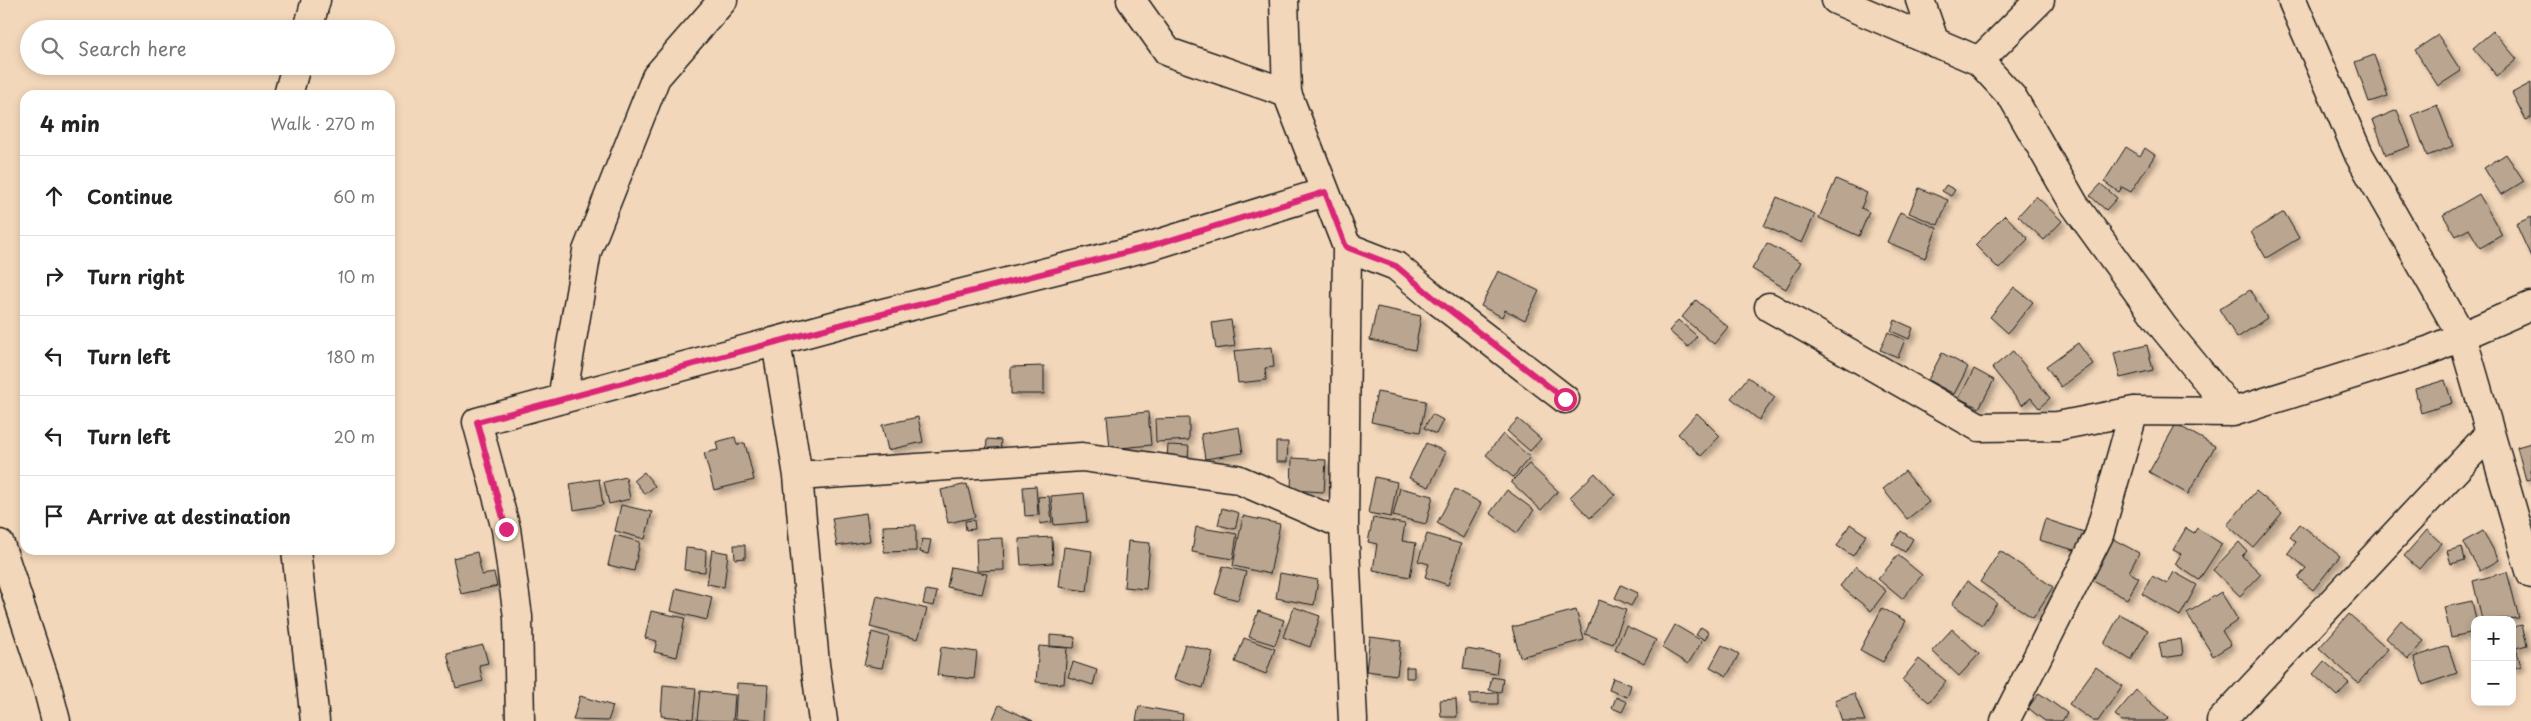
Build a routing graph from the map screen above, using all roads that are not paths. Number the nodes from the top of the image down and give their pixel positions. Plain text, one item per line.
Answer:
1 (316, 0) edge
2 (723, 0) edge
3 (1131, 0) edge
4 (1284, 0) edge
5 (1836, 0) edge
6 (1920, 0) edge
7 (2040, 0) edge
8 (2292, 0) edge
9 (310, 20) edge
10 (1935, 43) junction
11 (1979, 61) junction
12 (294, 75) edge
13 (289, 90) edge
14 (1287, 93) junction
15 (1325, 192) junction
16 (1346, 247) junction
17 (2531, 306) edge
18 (1769, 307) dead end
19 (2462, 336) junction
20 (776, 342) junction
21 (562, 399) junction
22 (1565, 399) dead end
23 (2134, 411) junction
24 (2233, 412) junction
25 (2490, 433) junction
26 (798, 476) junction
27 (1344, 525) junction
28 (0, 544) edge
29 (2527, 545) edge
30 (297, 555) edge
31 (2531, 574) edge
32 (56, 721) edge
33 (315, 721) edge
34 (520, 721) edge
35 (823, 721) edge
36 (1353, 721) edge
37 (2005, 721) edge
38 (2221, 721) edge

1 - 9 street
2 - 21 street
3 - 14 street
4 - 14 street
5 - 10 street
6 - 10 street
7 - 11 street
8 - 19 street
10 - 11 street
11 - 24 street
12 - 13 street
14 - 15 street
15 - 16 street
15 - 20 street
16 - 22 street
16 - 27 street
17 - 19 street
18 - 23 street
19 - 24 street
19 - 25 street
20 - 21 street
20 - 26 street
21 - 34 street
23 - 24 street
23 - 37 street
25 - 29 street
25 - 38 street
26 - 27 street
26 - 35 street
27 - 36 street
28 - 32 street
29 - 31 street
30 - 33 street

